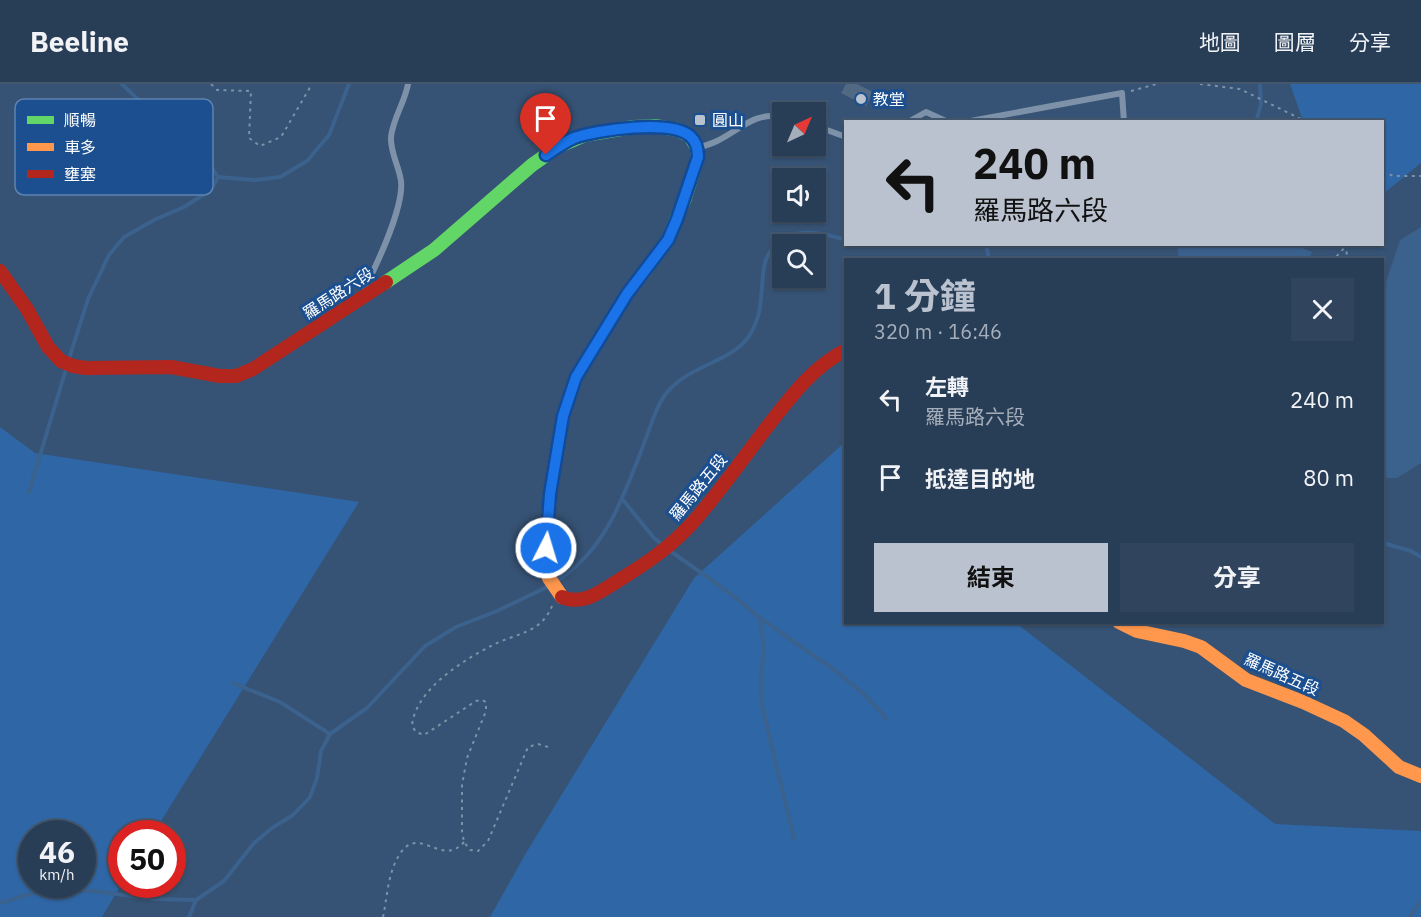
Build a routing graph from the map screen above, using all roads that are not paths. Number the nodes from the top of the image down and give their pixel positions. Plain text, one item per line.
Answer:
1 (408, 84) edge
2 (772, 116) edge
3 (912, 120) edge
4 (944, 120) edge
5 (976, 120) edge
6 (1124, 120) edge
7 (826, 130) edge
8 (844, 136) edge
9 (698, 148) junction
10 (0, 271) edge
11 (360, 298) junction
12 (844, 351) edge
13 (1122, 624) edge
14 (1421, 776) edge

1 - 11 lane
2 - 9 lane
3 - 4 lane
5 - 6 lane
7 - 8 lane
9 - 11 main road, 羅馬路六段
9 - 12 main road, 羅馬路五段
10 - 11 main road, 羅馬路六段
13 - 14 main road, 羅馬路五段

